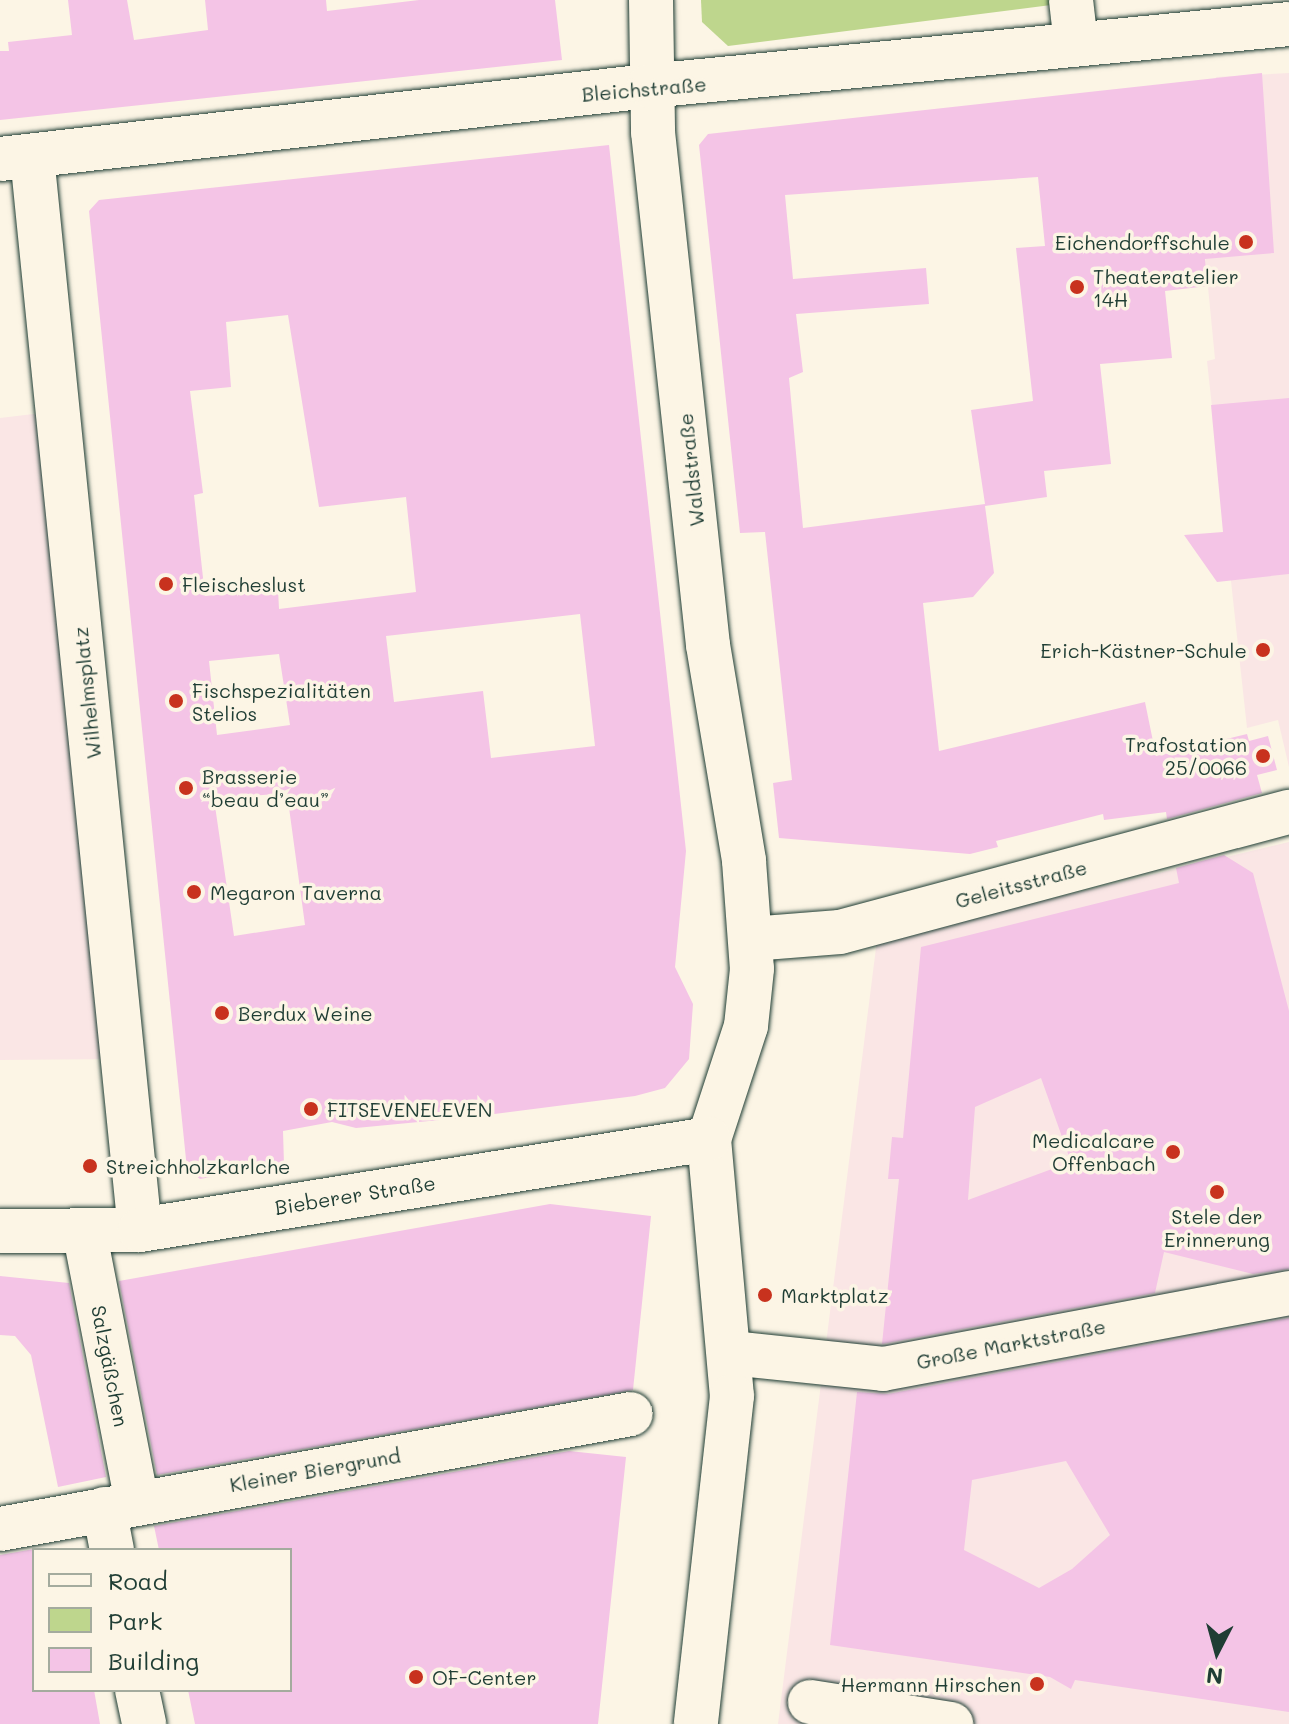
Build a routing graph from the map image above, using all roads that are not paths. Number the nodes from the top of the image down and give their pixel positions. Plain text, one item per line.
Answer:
1 (651, 0) edge
2 (1071, 0) edge
3 (1289, 24) edge
4 (1076, 44) junction
5 (649, 86) junction
6 (16, 158) edge
7 (1289, 812) edge
8 (751, 939) junction
9 (709, 1139) junction
10 (84, 1230) junction
11 (140, 1230) junction
12 (0, 1231) edge
13 (1289, 1293) edge
14 (731, 1353) junction
15 (631, 1414) dead end
16 (118, 1521) edge
17 (0, 1529) edge
18 (137, 1692) edge
19 (810, 1702) dead end
20 (144, 1724) edge
21 (696, 1724) edge
22 (951, 1724) edge

1 - 5 street, Waldstraße
2 - 4 street
3 - 4 street, Bleichstraße
4 - 5 street, Bleichstraße
5 - 6 street, Bleichstraße
5 - 8 street, Waldstraße
6 - 11 street, Wilhelmsplatz
7 - 8 street, Geleitsstraße
8 - 9 street
9 - 11 street, Bieberer Straße
9 - 14 street
10 - 11 street, Bieberer Straße
10 - 12 street, Bieberer Straße
10 - 16 street, Salzgäßchen
13 - 14 street, Große Marktstraße
14 - 21 street
15 - 16 street, Kleiner Biergrund
16 - 17 street, Kleiner Biergrund
18 - 20 street
19 - 22 street

